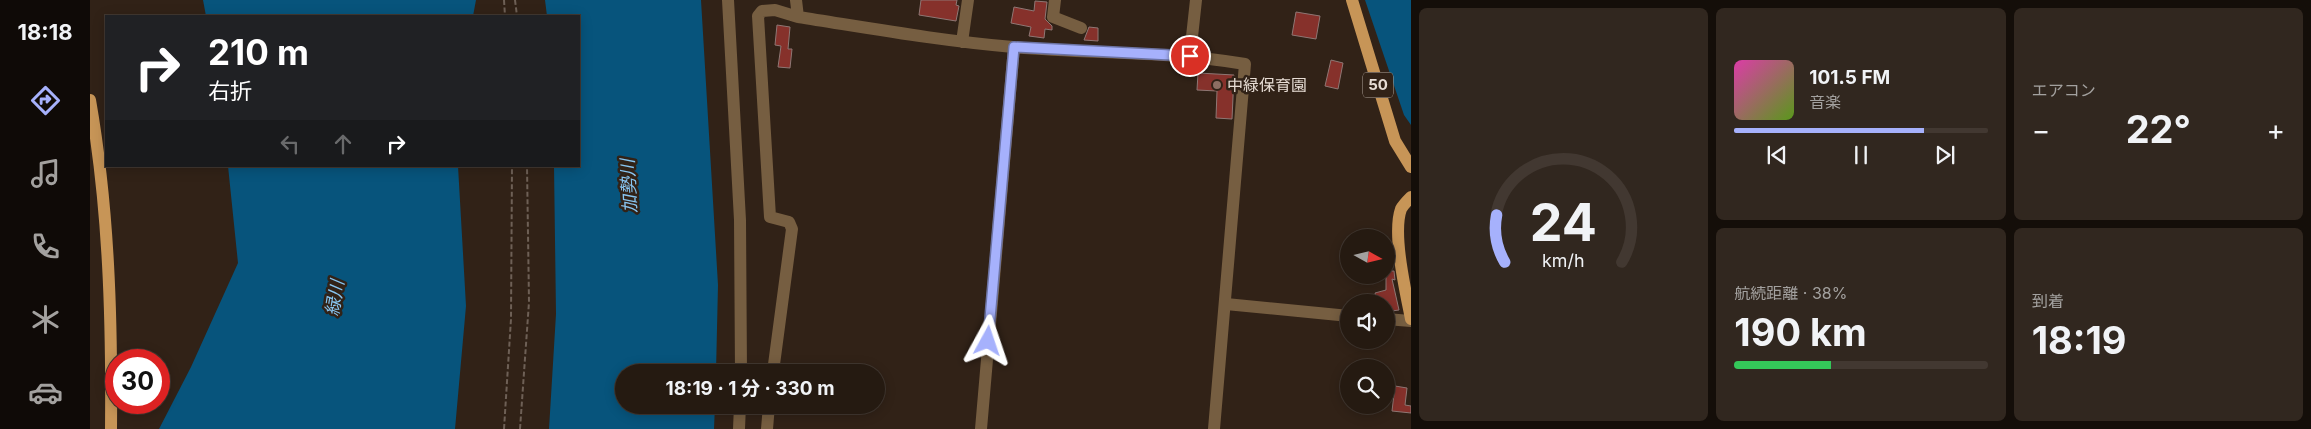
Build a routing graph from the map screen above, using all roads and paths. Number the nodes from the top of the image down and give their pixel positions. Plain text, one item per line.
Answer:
1 (504, 0) edge
2 (516, 0) edge
3 (728, 0) edge
4 (796, 0) edge
5 (968, 0) edge
6 (1055, 0) edge
7 (1196, 0) edge
8 (1352, 0) edge
9 (506, 15) edge
10 (517, 15) edge
11 (798, 16) junction
12 (1081, 28) dead end
13 (962, 42) junction
14 (1014, 47) junction
15 (1190, 56) junction
16 (90, 103) edge
17 (512, 167) edge
18 (527, 167) edge
19 (1411, 167) edge
20 (1411, 197) edge
21 (1226, 304) junction
22 (1340, 315) edge
23 (1395, 319) edge
24 (1411, 320) edge
25 (741, 364) edge
26 (774, 364) edge
27 (740, 414) edge
28 (768, 414) edge
29 (111, 429) edge
30 (504, 429) edge
31 (520, 429) edge
32 (739, 429) edge
33 (767, 429) edge
34 (981, 429) edge
35 (1214, 429) edge

1 - 9 path
2 - 10 path
3 - 25 street
4 - 11 street
5 - 13 street
6 - 12 street
7 - 15 street
8 - 19 main road, 50
11 - 13 street
11 - 26 street
13 - 14 street
14 - 15 street
14 - 34 street
15 - 21 street
16 - 29 main road
17 - 30 path
18 - 31 path
20 - 24 main road
21 - 22 street
21 - 35 street
23 - 24 street
27 - 32 street
28 - 33 street

